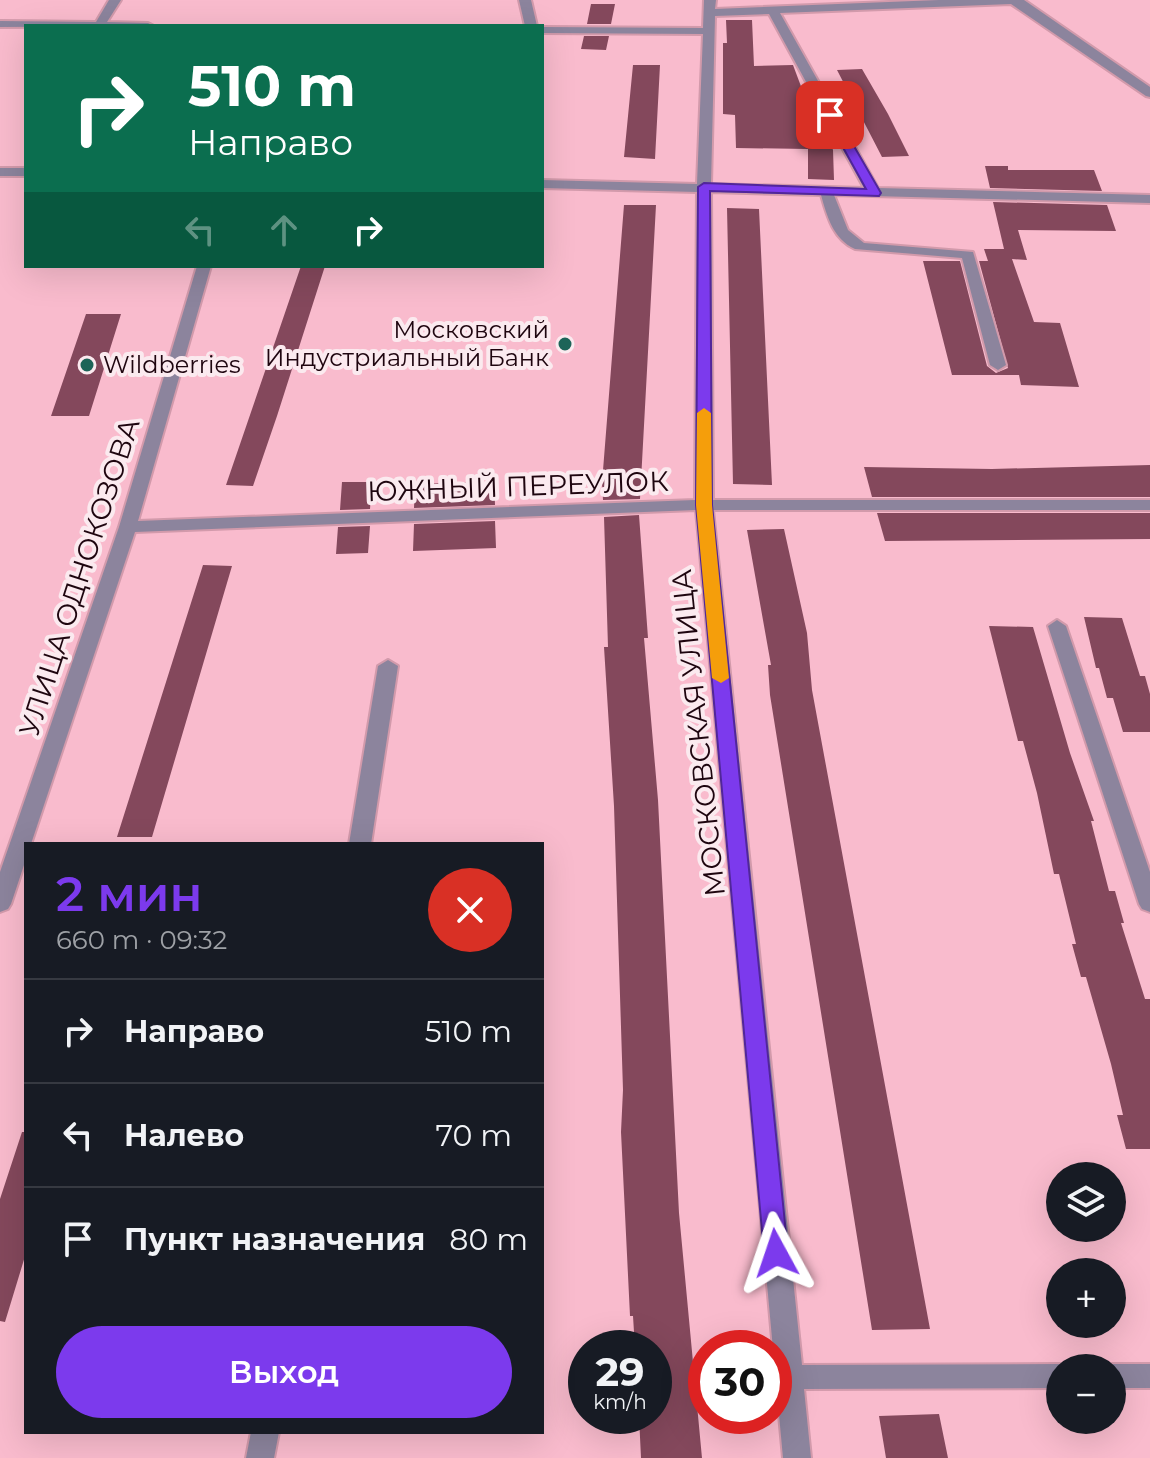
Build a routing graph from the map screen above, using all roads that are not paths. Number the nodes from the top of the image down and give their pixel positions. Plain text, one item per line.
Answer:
1 (115, 0) edge
2 (525, 0) edge
3 (1015, 0) edge
4 (772, 10) junction
5 (710, 15) edge
6 (0, 24) edge
7 (24, 24) edge
8 (100, 24) edge
9 (531, 24) edge
10 (544, 30) edge
11 (1150, 93) edge
12 (24, 168) edge
13 (0, 172) edge
14 (544, 184) edge
15 (704, 187) junction
16 (826, 191) junction
17 (874, 193) junction
18 (1150, 199) edge
19 (203, 268) edge
20 (998, 365) dead end
21 (704, 505) junction
22 (1150, 505) edge
23 (128, 527) junction
24 (1057, 626) dead end
25 (388, 666) dead end
26 (360, 842) edge
27 (0, 904) edge
28 (1150, 904) edge
29 (783, 1330) edge
30 (1046, 1376) edge
31 (1126, 1376) edge
32 (1150, 1376) edge
33 (792, 1377) edge
34 (792, 1413) edge
35 (265, 1434) edge
36 (260, 1458) edge
37 (797, 1458) edge

1 - 8 street
2 - 9 street
3 - 4 street
3 - 11 street
4 - 5 street
4 - 17 street
5 - 10 street
5 - 15 street, МОСКОВСКАЯ УЛИЦА
6 - 7 street
12 - 13 street
14 - 15 street
15 - 16 street
15 - 21 street, МОСКОВСКАЯ УЛИЦА
16 - 17 street
16 - 20 street
17 - 18 street
19 - 23 street, УЛИЦА ОДНОКОЗОВА
21 - 22 street, ЮЖНЫЙ ПЕРЕУЛОК
21 - 23 street, ЮЖНЫЙ ПЕРЕУЛОК
21 - 29 street, МОСКОВСКАЯ УЛИЦА
23 - 27 street, УЛИЦА ОДНОКОЗОВА
24 - 28 street
25 - 26 street
30 - 33 street
31 - 32 street
34 - 37 street, МОСКОВСКАЯ УЛИЦА
35 - 36 street

